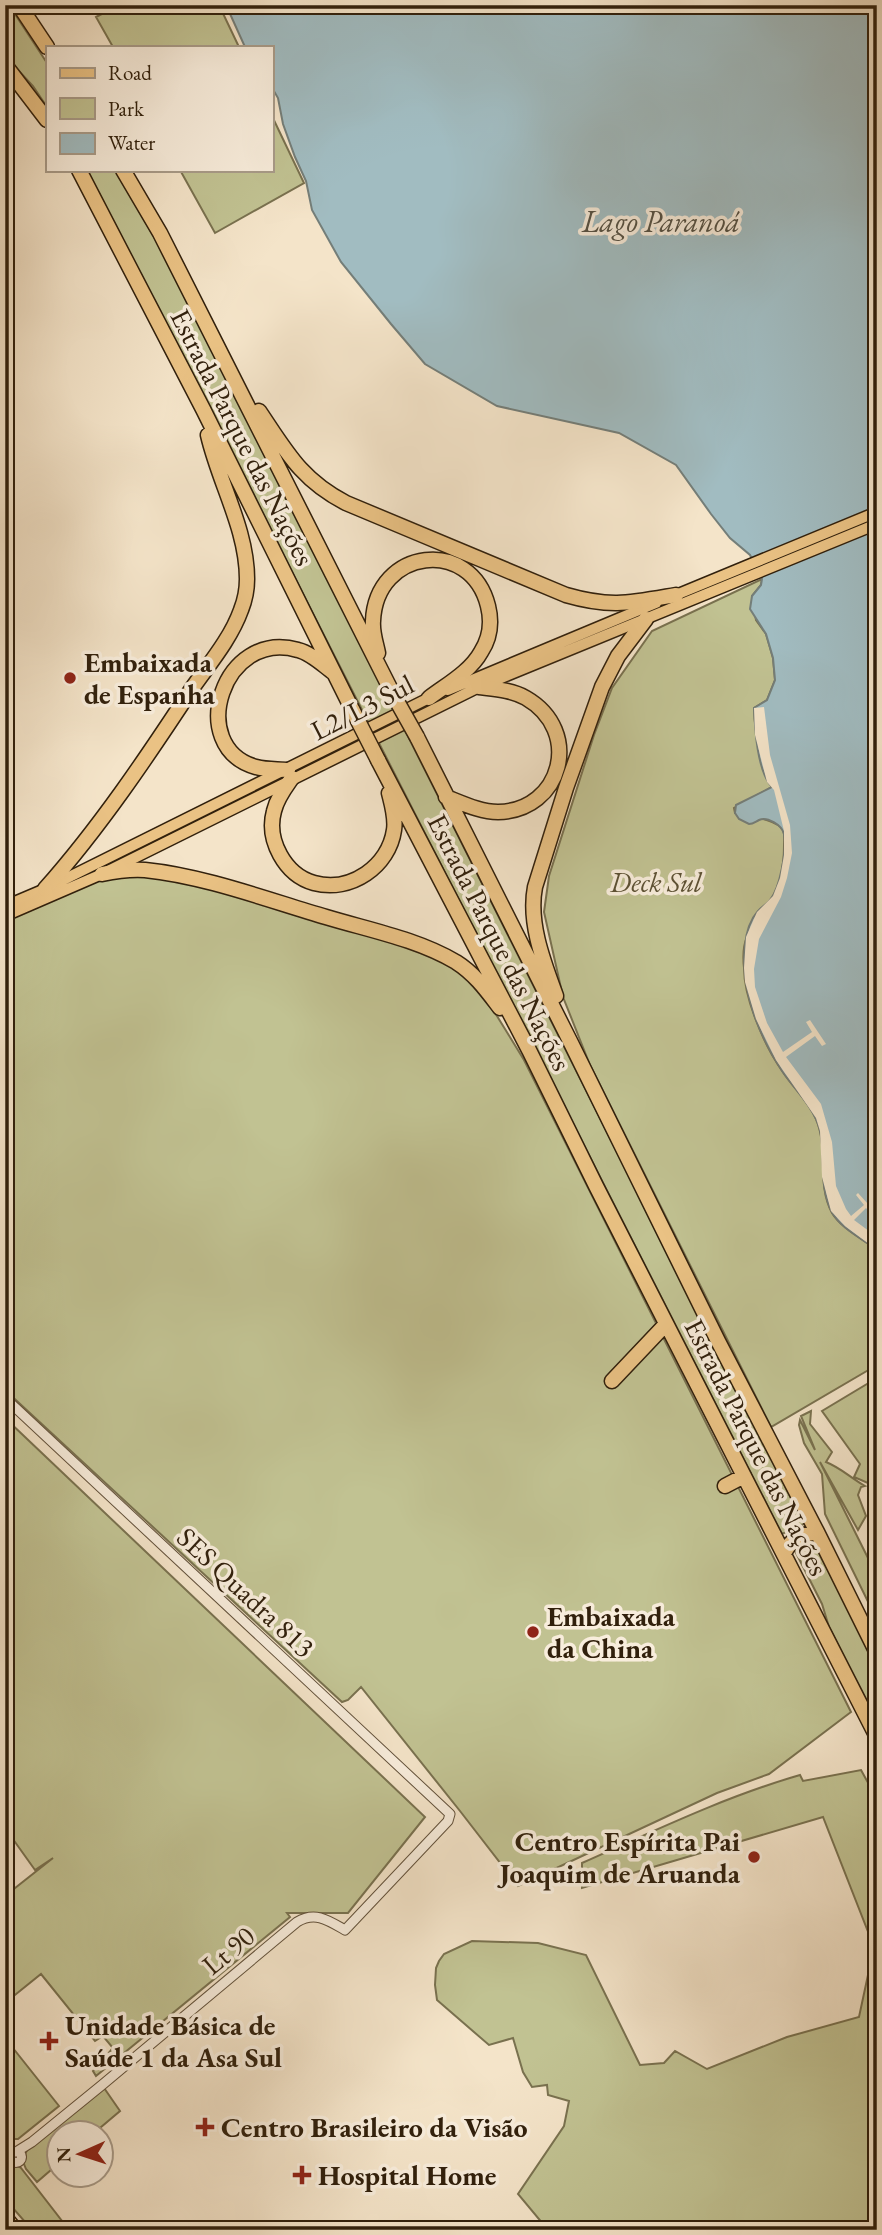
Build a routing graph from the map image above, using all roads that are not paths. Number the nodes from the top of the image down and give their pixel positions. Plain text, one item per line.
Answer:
1 (19, 5) edge
2 (46, 46) edge
3 (5, 65) edge
4 (46, 120) edge
5 (80, 172) edge
6 (124, 172) edge
7 (228, 365) junction
8 (202, 409) junction
9 (877, 512) edge
10 (877, 524) edge
11 (676, 595) junction
12 (646, 619) junction
13 (335, 674) junction
14 (479, 687) junction
15 (392, 693) junction
16 (429, 698) junction
17 (381, 766) junction
18 (290, 774) junction
19 (446, 797) junction
20 (102, 874) junction
21 (45, 889) junction
22 (5, 906) edge
23 (5, 916) edge
24 (570, 1041) junction
25 (529, 1050) junction
26 (666, 1324) junction
27 (612, 1381) dead end
28 (5, 1398) edge
29 (744, 1476) junction
30 (725, 1486) dead end
31 (817, 1532) junction
32 (784, 1553) junction
33 (877, 1653) edge
34 (877, 1737) edge
35 (448, 1821) joint
36 (12, 2160) edge
37 (5, 2214) edge
38 (18, 2230) edge

1 - 2 highway
3 - 4 highway
5 - 8 highway, Estrada Parque das Nações
6 - 7 highway, Estrada Parque das Nações
7 - 11 highway
7 - 15 highway, Estrada Parque das Nações
8 - 13 highway, Estrada Parque das Nações
8 - 21 highway
9 - 11 main road, L2/L3 Sul
10 - 12 main road, L2/L3 Sul
11 - 16 main road, L2/L3 Sul
12 - 14 main road, L2/L3 Sul
12 - 24 highway
13 - 17 highway, Estrada Parque das Nações, bridge
13 - 18 highway
14 - 18 main road, L2/L3 Sul
14 - 19 highway
15 - 16 highway
15 - 19 highway, Estrada Parque das Nações, bridge
16 - 18 main road, L2/L3 Sul
17 - 18 highway
17 - 25 highway, Estrada Parque das Nações
18 - 20 main road, L2/L3 Sul
18 - 21 main road, L2/L3 Sul
19 - 24 highway, Estrada Parque das Nações
20 - 23 main road, L2/L3 Sul
20 - 25 highway
21 - 22 main road, L2/L3 Sul
24 - 31 highway, Estrada Parque das Nações
25 - 26 highway, Estrada Parque das Nações
26 - 27 highway
26 - 29 highway, Estrada Parque das Nações
28 - 35 street, SES Quadra 813
29 - 30 highway
29 - 32 highway, Estrada Parque das Nações
31 - 32 highway
31 - 33 highway, Estrada Parque das Nações
32 - 34 highway, Estrada Parque das Nações
35 - 36 street, Lt 90
37 - 38 main road

